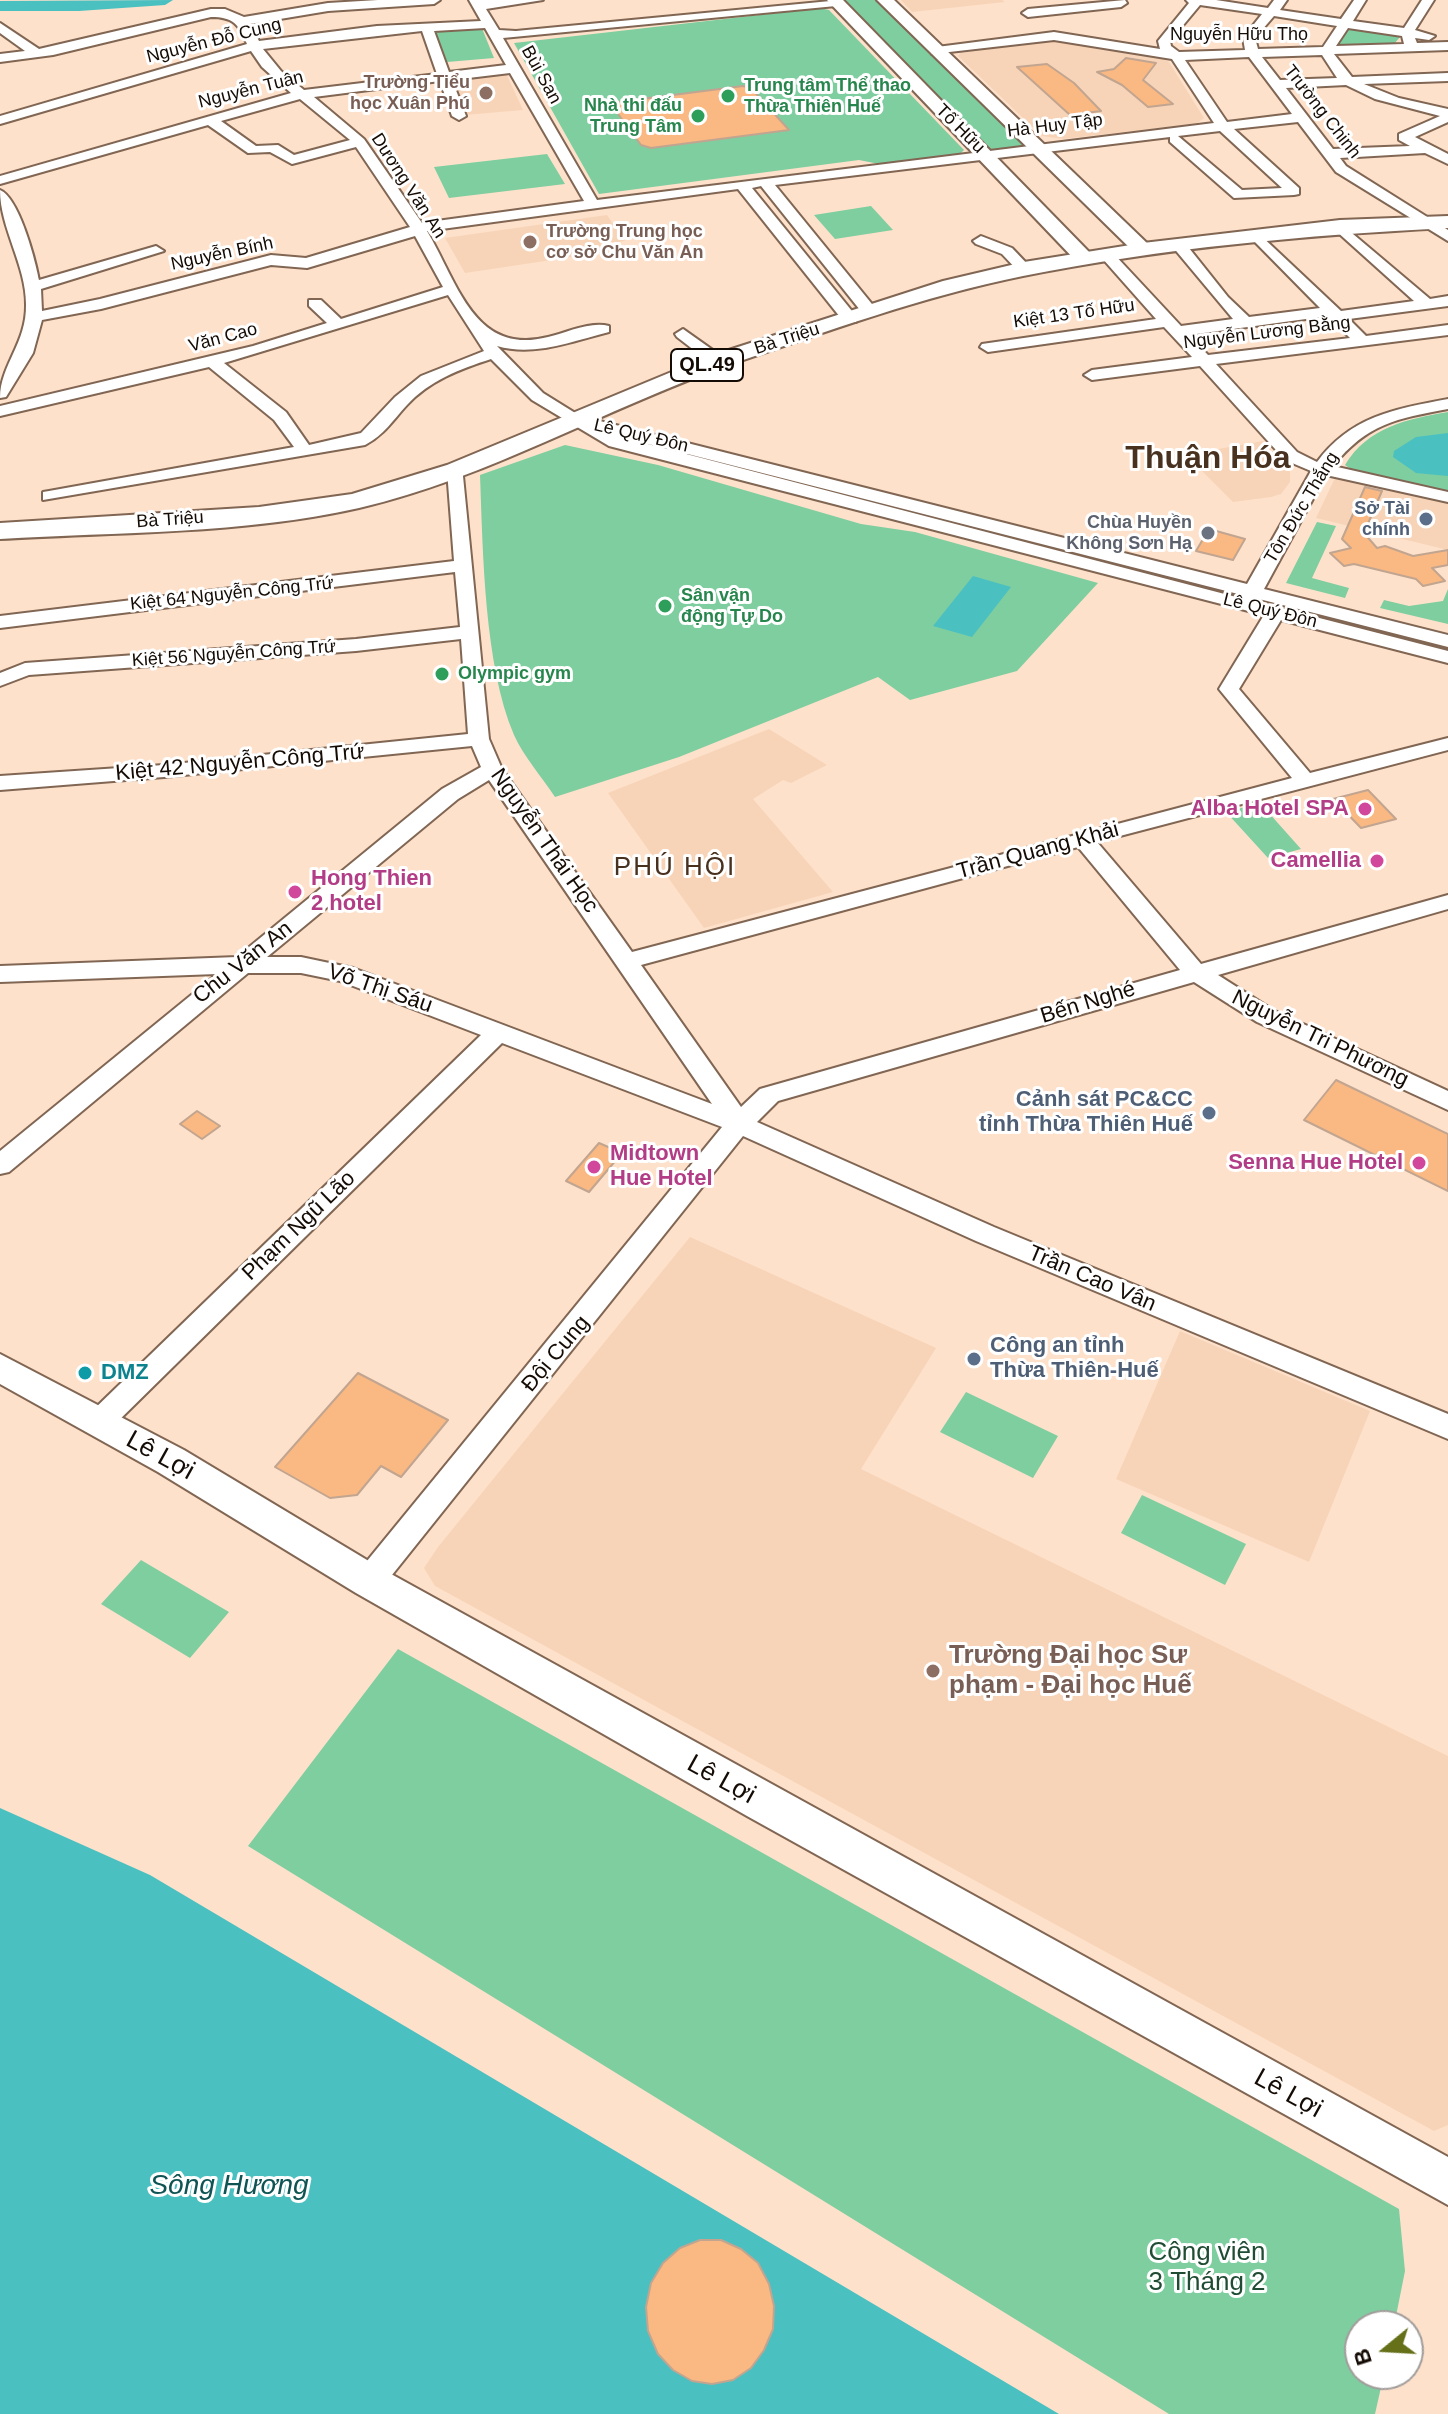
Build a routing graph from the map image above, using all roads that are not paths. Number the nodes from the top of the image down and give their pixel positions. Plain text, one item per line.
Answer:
1 (434, 0) edge
2 (537, 0) edge
3 (885, 0) edge
4 (1014, 0) edge
5 (1196, 0) edge
6 (1281, 0) edge
7 (1360, 0) edge
8 (1428, 0) edge
9 (836, 1) edge
10 (1122, 2) edge
11 (477, 3) edge
12 (1272, 12) junction
13 (1028, 13) junction
14 (244, 21) junction
15 (1345, 23) junction
16 (0, 27) edge
17 (427, 29) junction
18 (494, 29) junction
19 (1093, 31) junction
20 (1408, 32) junction
21 (1054, 36) junction
22 (1448, 39) edge
23 (253, 46) junction
24 (1448, 46) edge
25 (1416, 48) junction
26 (937, 51) junction
27 (1326, 52) junction
28 (38, 54) junction
29 (1253, 54) junction
30 (1176, 56) junction
31 (0, 58) edge
32 (517, 68) junction
33 (446, 77) junction
34 (1447, 78) edge
35 (1348, 81) junction
36 (1276, 84) junction
37 (302, 94) junction
38 (1448, 115) edge
39 (459, 116) dead end
40 (208, 119) junction
41 (1304, 119) junction
42 (0, 120) edge
43 (1226, 129) junction
44 (1175, 139) junction
45 (359, 142) junction
46 (1426, 149) junction
47 (1040, 152) junction
48 (1327, 154) junction
49 (988, 158) junction
50 (1448, 160) edge
51 (0, 180) edge
52 (769, 186) junction
53 (805, 186) junction
54 (746, 189) junction
55 (0, 194) edge
56 (703, 199) junction
57 (1089, 199) junction
58 (645, 202) junction
59 (593, 205) junction
60 (1035, 206) junction
61 (761, 208) junction
62 (791, 215) junction
63 (530, 217) junction
64 (1436, 222) edge
65 (1340, 227) junction
66 (418, 231) junction
67 (1257, 236) junction
68 (1448, 237) edge
69 (981, 241) dead end
70 (1180, 246) junction
71 (1143, 250) junction
72 (156, 251) dead end
73 (1096, 257) junction
74 (1024, 269) junction
75 (31, 287) junction
76 (452, 289) junction
77 (1448, 301) edge
78 (315, 303) dead end
79 (1427, 304) junction
80 (1335, 313) junction
81 (860, 316) junction
82 (33, 317) junction
83 (1245, 322) junction
84 (339, 326) junction
85 (1170, 327) junction
86 (475, 328) junction
87 (603, 329) dead end
88 (1448, 330) edge
89 (683, 334) dead end
90 (1362, 341) junction
91 (988, 347) dead end
92 (492, 354) junction
93 (718, 361) junction
94 (213, 362) junction
95 (1202, 362) junction
96 (1092, 375) dead end
97 (0, 393) edge
98 (1448, 404) edge
99 (0, 411) edge
100 (574, 420) junction
101 (305, 451) junction
102 (1323, 468) junction
103 (456, 470) junction
104 (49, 496) dead end
105 (1448, 497) edge
106 (0, 531) edge
107 (464, 565) junction
108 (1250, 598) junction
109 (1276, 612) junction
110 (0, 622) edge
111 (470, 632) junction
112 (1448, 641) edge
113 (1448, 657) edge
114 (0, 680) edge
115 (479, 739) junction
116 (1448, 744) edge
117 (492, 769) junction
118 (1304, 779) junction
119 (0, 783) edge
120 (1083, 839) junction
121 (1448, 902) edge
122 (629, 961) junction
123 (239, 965) junction
124 (1195, 972) junction
125 (0, 974) edge
126 (500, 1031) junction
127 (1448, 1101) edge
128 (739, 1124) junction
129 (0, 1165) edge
130 (0, 1368) edge
131 (99, 1422) junction
132 (1448, 1427) edge
133 (369, 1581) junction
134 (1448, 2182) edge

1 - 14 street
2 - 11 street
3 - 26 main road, Tố Hữu
4 - 13 street
5 - 12 street
5 - 30 street
6 - 12 street, Trường Chinh
7 - 15 street
8 - 20 street
9 - 18 street, Nguyễn Đỗ Cung
9 - 49 main road, Tố Hữu
10 - 13 street
10 - 19 street
11 - 18 street, Bùi San
12 - 15 street
12 - 29 street, Trường Chinh
13 - 21 street
14 - 23 street, Dương Văn An
14 - 28 street
15 - 20 street
15 - 27 street
16 - 28 street
17 - 18 street, Nguyễn Đỗ Cung
17 - 23 street, Nguyễn Đỗ Cung
17 - 33 street
18 - 32 street, Bùi San
19 - 21 street, Nguyễn Hữu Thọ
19 - 30 street, Nguyễn Hữu Thọ
20 - 22 street
20 - 25 street
21 - 26 street, Nguyễn Hữu Thọ
23 - 37 street, Dương Văn An
23 - 42 street, Nguyễn Đỗ Cung
24 - 25 street, Nguyễn Hữu Thọ
25 - 27 street, Nguyễn Hữu Thọ
25 - 34 street
26 - 47 main road, Tố Hữu
27 - 29 street, Nguyễn Hữu Thọ
27 - 35 street
28 - 31 street
29 - 30 street, Nguyễn Hữu Thọ
29 - 36 street, Trường Chinh
30 - 43 street
32 - 33 street, Nguyễn Tuân
32 - 59 street, Bùi San
33 - 37 street, Nguyễn Tuân
33 - 39 street
34 - 35 street
35 - 36 street
35 - 38 street
36 - 41 street, Trường Chinh
37 - 40 street, Nguyễn Tuân
37 - 45 street, Dương Văn An
38 - 46 street
40 - 45 street
40 - 51 street, Nguyễn Tuân
41 - 43 street, Hà Huy Tập
41 - 48 street, Trường Chinh
43 - 44 street, Hà Huy Tập
43 - 44 street
43 - 47 street, Hà Huy Tập
44 - 47 street, Hà Huy Tập
45 - 66 street, Dương Văn An
46 - 48 street
46 - 50 street
47 - 49 street, Hà Huy Tập
47 - 57 main road, Tố Hữu
48 - 64 street, Trường Chinh
49 - 52 street, Hà Huy Tập
49 - 53 street, Hà Huy Tập
49 - 60 main road, Tố Hữu
52 - 53 street, Hà Huy Tập
52 - 54 street, Hà Huy Tập
52 - 62 street
53 - 62 street
54 - 56 street, Hà Huy Tập
54 - 58 street, Hà Huy Tập
54 - 61 street
55 - 75 street
56 - 58 street, Hà Huy Tập
56 - 61 street, Hà Huy Tập
57 - 60 main road
57 - 71 main road, Tố Hữu
58 - 59 street, Hà Huy Tập
58 - 63 street, Hà Huy Tập
59 - 63 street, Hà Huy Tập
60 - 73 main road, Tố Hữu
61 - 81 street
62 - 81 street
63 - 66 street, Hà Huy Tập
64 - 65 highway, Bà Triệu / QL.49
64 - 68 street
65 - 67 highway, Bà Triệu / QL.49
65 - 79 street
66 - 76 street, Dương Văn An
66 - 82 street, Nguyễn Bính
67 - 70 highway, Bà Triệu / QL.49
67 - 80 street
69 - 74 street
70 - 71 highway, Bà Triệu / QL.49
70 - 83 street
71 - 73 highway, Bà Triệu / QL.49
72 - 75 street
73 - 74 highway, Bà Triệu / QL.49
73 - 85 street, Tố Hữu
74 - 81 highway, Bà Triệu / QL.49
75 - 82 street
76 - 84 street, Văn Cao
76 - 86 street, Dương Văn An
77 - 79 street, Kiệt 13 Tố Hữu
78 - 84 street
79 - 80 street, Kiệt 13 Tố Hữu
80 - 83 street, Kiệt 13 Tố Hữu
80 - 90 street
81 - 93 highway, Bà Triệu / QL.49
82 - 97 street
83 - 85 street, Kiệt 13 Tố Hữu
84 - 94 street, Văn Cao
85 - 91 street, Kiệt 13 Tố Hữu
85 - 95 street, Tố Hữu
86 - 87 street
86 - 92 street, Dương Văn An
88 - 90 street, Nguyễn Lương Bằng
89 - 93 street
90 - 95 street, Nguyễn Lương Bằng
92 - 100 street, Dương Văn An
92 - 101 street
93 - 100 highway, Bà Triệu / QL.49
94 - 99 street, Văn Cao
94 - 101 street
95 - 96 street, Nguyễn Lương Bằng
95 - 102 street, Tố Hữu
98 - 102 street, Tôn Đức Thắng
100 - 103 highway, Bà Triệu / QL.49
100 - 108 street, Lê Quý Đôn
101 - 104 street
102 - 105 street, Tố Hữu
102 - 108 street, Tôn Đức Thắng
103 - 106 highway, Bà Triệu / QL.49
103 - 107 street, Nguyễn Thái Học
107 - 110 street, Kiệt 64 Nguyễn Công Trứ
107 - 111 street, Nguyễn Thái Học
108 - 109 street, Lê Quý Đôn
108 - 112 street, Lê Quý Đôn
109 - 113 street, Lê Quý Đôn
109 - 118 street
111 - 114 street, Kiệt 56 Nguyễn Công Trứ
111 - 115 street, Nguyễn Thái Học
115 - 117 street, Nguyễn Thái Học
115 - 119 street, Kiệt 42 Nguyễn Công Trứ
116 - 118 street, Trần Quang Khải
117 - 122 street, Nguyễn Thái Học
117 - 123 street, Chu Văn An
118 - 120 street, Trần Quang Khải
120 - 122 street, Trần Quang Khải
120 - 124 street, Nguyễn Tri Phương
121 - 124 street, Bến Nghé
122 - 128 street, Nguyễn Thái Học
123 - 125 street, Võ Thị Sáu
123 - 126 street, Võ Thị Sáu
123 - 129 street, Chu Văn An
124 - 127 street, Nguyễn Tri Phương
124 - 128 street, Bến Nghé
126 - 128 street, Võ Thị Sáu
126 - 131 street, Phạm Ngũ Lão
128 - 132 street, Trần Cao Vân
128 - 133 street, Đội Cung
130 - 131 main road, Lê Lợi
131 - 133 main road, Lê Lợi
133 - 134 main road, Lê Lợi

